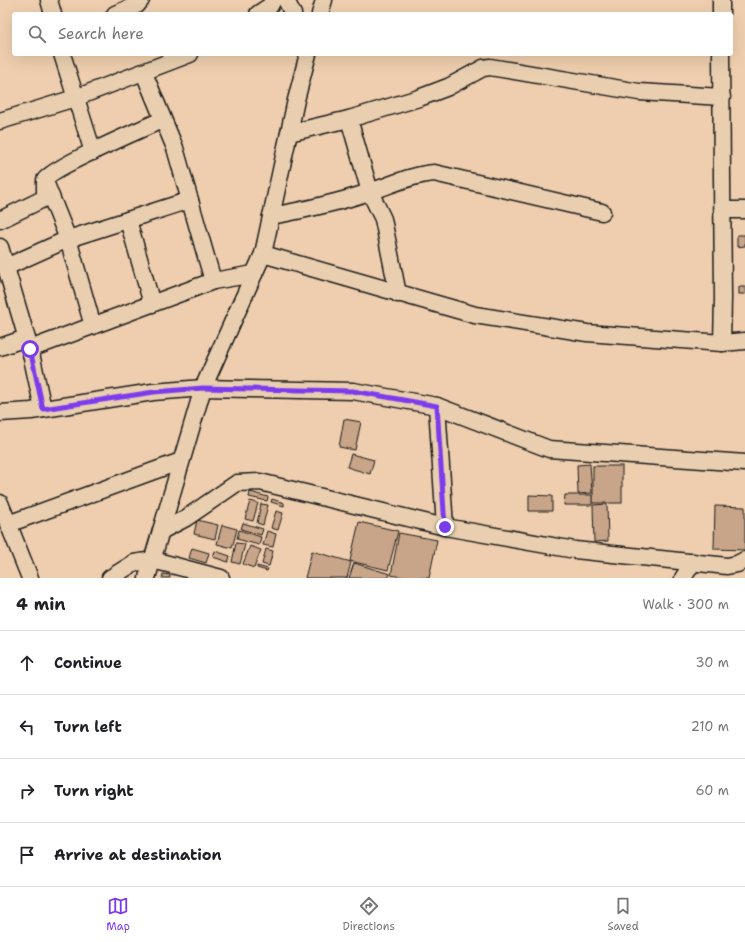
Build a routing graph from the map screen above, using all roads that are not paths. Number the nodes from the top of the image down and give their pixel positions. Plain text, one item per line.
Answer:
1 (49, 0) edge
2 (141, 0) edge
3 (273, 0) edge
4 (286, 0) edge
5 (324, 0) edge
6 (721, 0) edge
7 (115, 9) edge
8 (52, 12) edge
9 (261, 12) edge
10 (292, 12) edge
11 (321, 12) edge
12 (721, 12) edge
13 (63, 56) edge
14 (185, 56) edge
15 (308, 56) edge
16 (721, 56) edge
17 (144, 73) junction
18 (722, 97) junction
19 (75, 98) junction
20 (349, 119) junction
21 (162, 120) junction
22 (0, 121) edge
23 (289, 133) junction
24 (93, 152) junction
25 (45, 180) junction
26 (370, 192) junction
27 (190, 200) junction
28 (723, 210) junction
29 (745, 210) edge
30 (602, 212) dead end
31 (271, 216) junction
32 (0, 220) edge
33 (128, 220) junction
34 (68, 239) junction
35 (0, 247) edge
36 (263, 254) junction
37 (6, 268) junction
38 (254, 274) junction
39 (213, 281) junction
40 (398, 294) junction
41 (152, 304) junction
42 (93, 326) junction
43 (745, 341) edge
44 (722, 343) junction
45 (28, 344) junction
46 (0, 347) edge
47 (203, 388) junction
48 (437, 406) junction
49 (43, 409) junction
50 (0, 414) edge
51 (181, 461) junction
52 (745, 463) edge
53 (0, 503) edge
54 (8, 524) junction
55 (445, 527) junction
56 (161, 531) junction
57 (153, 560) junction
58 (745, 560) edge
59 (693, 562) junction
60 (30, 578) edge
61 (110, 578) edge
62 (147, 578) edge
63 (221, 578) edge
64 (683, 578) edge

1 - 8 street
2 - 7 street
3 - 9 street
4 - 10 street
5 - 11 street
6 - 12 street
13 - 19 street
14 - 17 street
15 - 23 street
16 - 18 street
17 - 19 street
17 - 21 street
18 - 20 street
18 - 28 street
19 - 22 street
19 - 24 street
20 - 23 street
20 - 26 street
21 - 24 street
21 - 27 street
23 - 31 street
24 - 25 street
25 - 32 street
25 - 34 street
26 - 30 street
26 - 31 street
26 - 40 street
27 - 33 street
27 - 39 street
28 - 29 street
28 - 44 street
31 - 36 street
33 - 34 street
33 - 41 street
34 - 37 street
34 - 42 street
35 - 37 street
36 - 38 street
36 - 40 street
37 - 45 street
38 - 39 street
38 - 47 street
39 - 41 street
40 - 44 street
41 - 42 street
42 - 45 street
43 - 44 street
45 - 46 street
45 - 49 street
47 - 48 street
47 - 49 street
47 - 51 street
48 - 52 street
48 - 55 street
49 - 50 street
51 - 54 street
51 - 56 street
53 - 54 street
54 - 60 street
55 - 56 street
55 - 59 street
56 - 57 street
57 - 61 street
57 - 62 street
57 - 63 street
58 - 59 street
59 - 64 street

